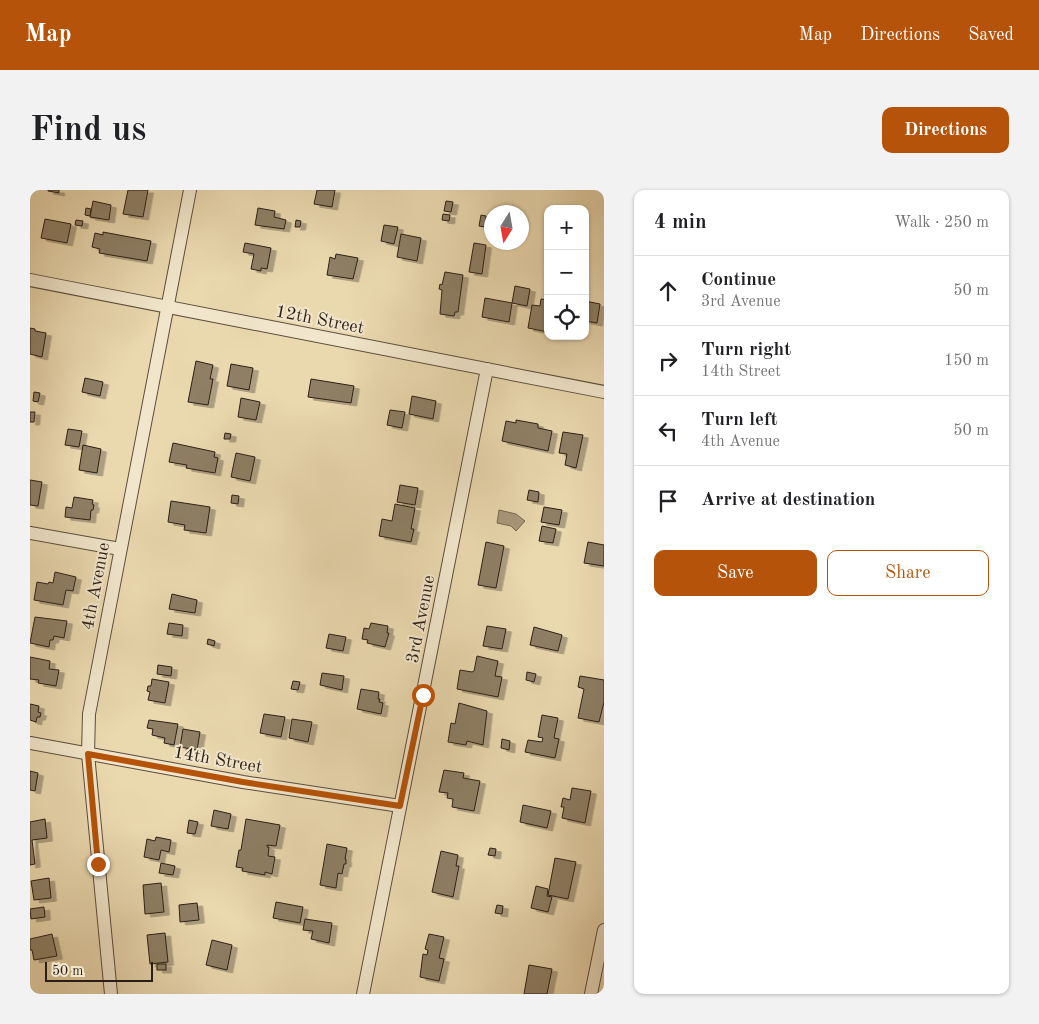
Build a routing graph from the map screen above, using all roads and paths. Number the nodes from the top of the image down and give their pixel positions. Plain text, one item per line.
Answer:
1 (190, 190) edge
2 (30, 280) edge
3 (167, 308) junction
4 (487, 369) junction
5 (604, 392) edge
6 (30, 533) edge
7 (120, 549) junction
8 (30, 743) edge
9 (88, 754) junction
10 (400, 806) junction
11 (604, 930) edge
12 (111, 994) edge
13 (363, 994) edge
14 (591, 994) edge

1 - 3 street, 4th Avenue
2 - 3 street, 12th Street
3 - 4 street, 12th Street
3 - 7 street, 4th Avenue
4 - 5 street, 12th Street
4 - 10 street, 3rd Avenue
6 - 7 street
7 - 9 street, 4th Avenue
8 - 9 street, 14th Street
9 - 10 street, 14th Street
9 - 12 street, 4th Avenue
10 - 13 street, 3rd Avenue
11 - 14 street

